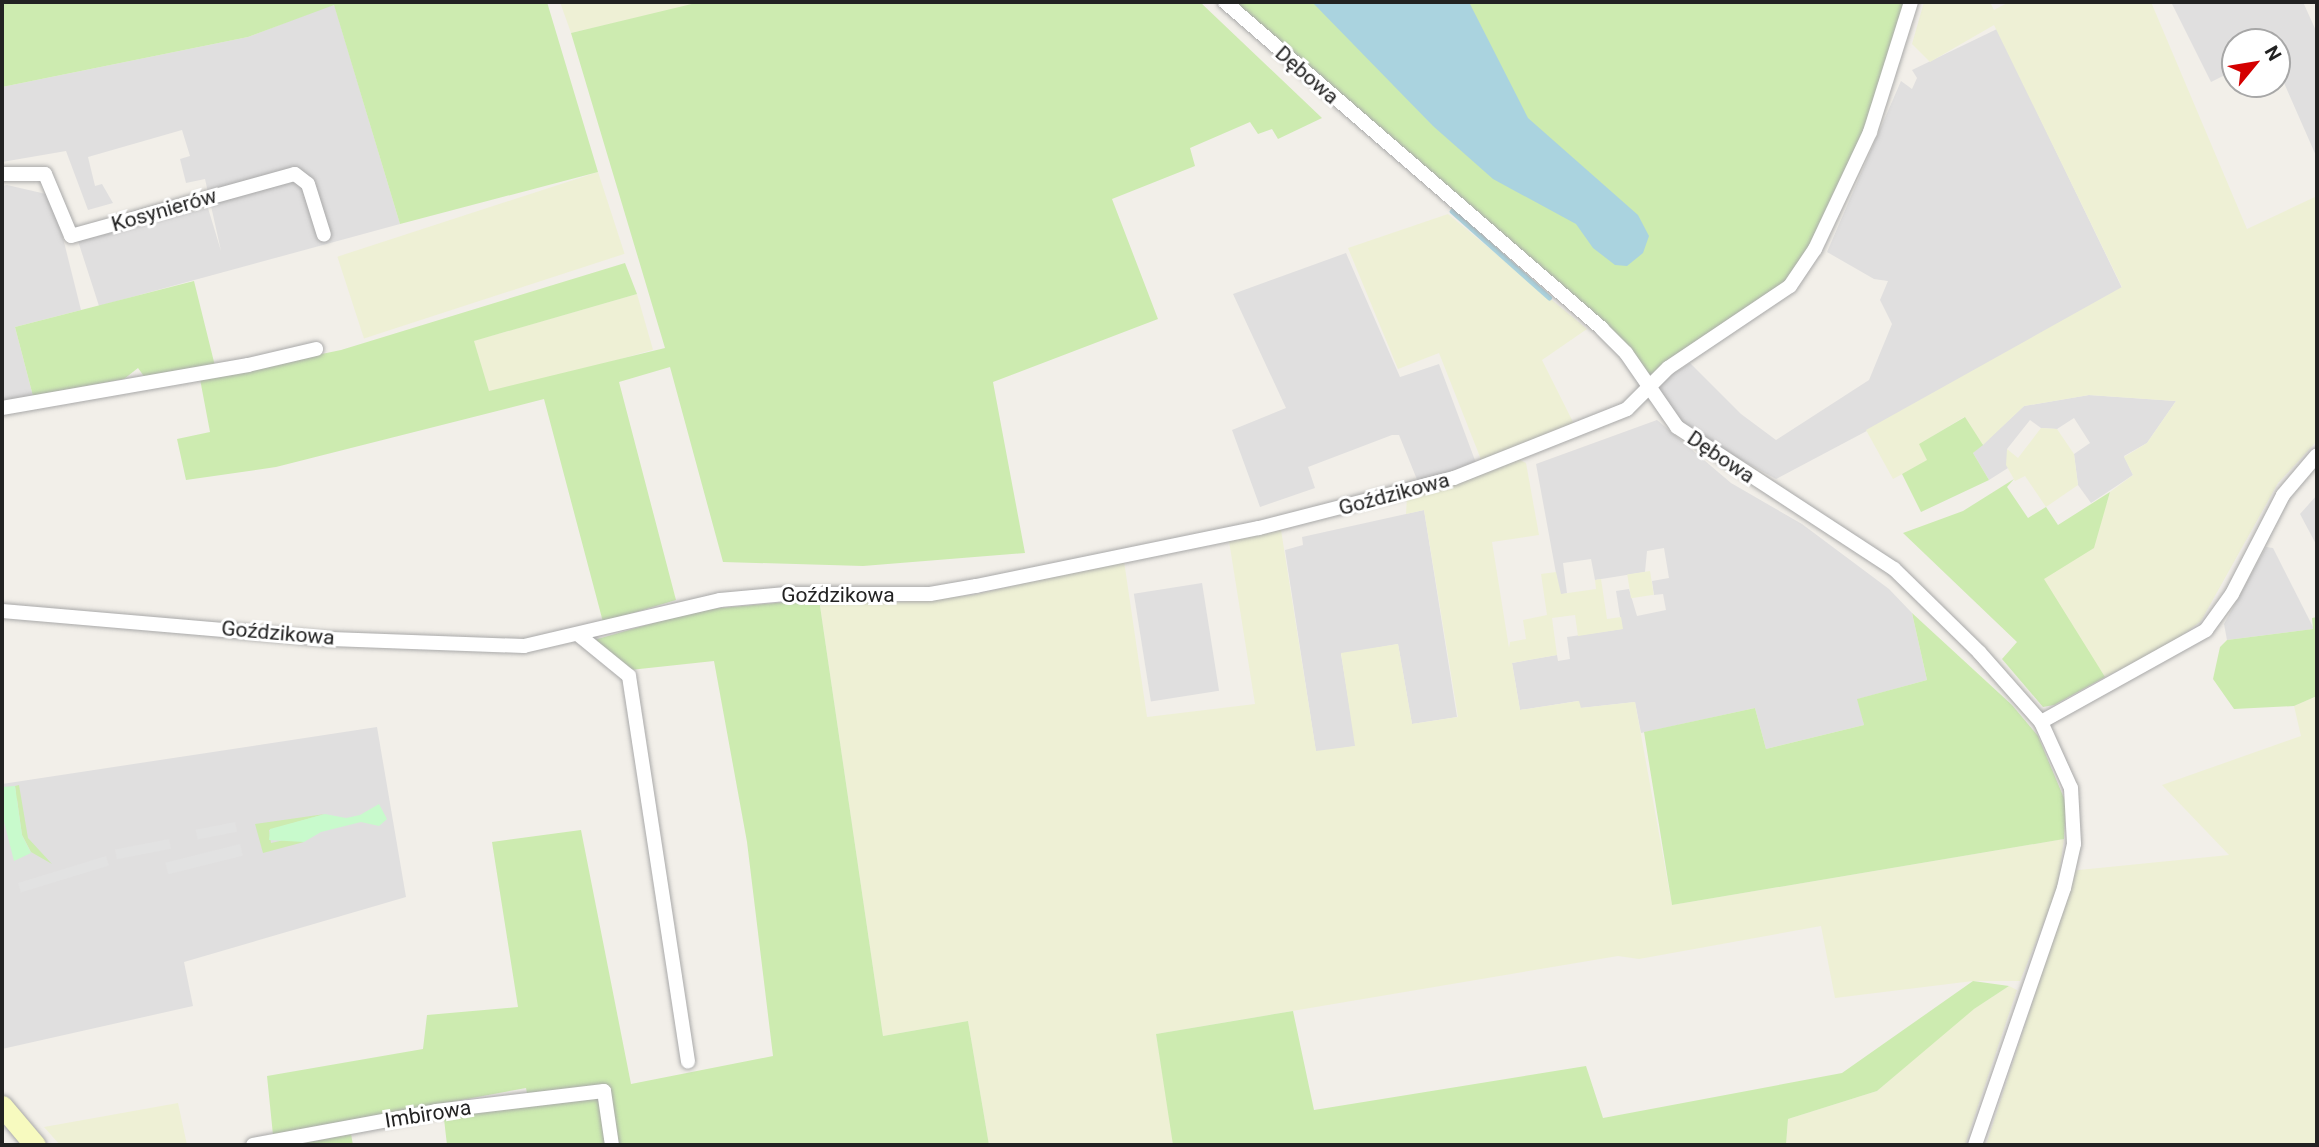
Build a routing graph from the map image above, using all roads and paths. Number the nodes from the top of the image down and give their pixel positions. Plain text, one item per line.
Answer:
1 (1225, 2) edge
2 (1911, 2) edge
3 (2, 174) edge
4 (324, 235) dead end
5 (316, 349) dead end
6 (1647, 389) junction
7 (2, 408) edge
8 (2317, 455) edge
9 (2, 611) edge
10 (580, 636) junction
11 (2040, 722) junction
12 (688, 1062) dead end
13 (2, 1106) edge
14 (35, 1145) edge
15 (253, 1145) edge
16 (612, 1145) edge
17 (1975, 1145) edge

1 - 6 street, Dębowa
2 - 6 street, Goździkowa
3 - 4 street, Kosynierów
5 - 7 street
6 - 10 street, Goździkowa
6 - 11 street, Dębowa
8 - 11 street
9 - 10 street, Goździkowa
10 - 12 street
11 - 17 street, Dębowa
13 - 14 street
15 - 16 street, Imbirowa

